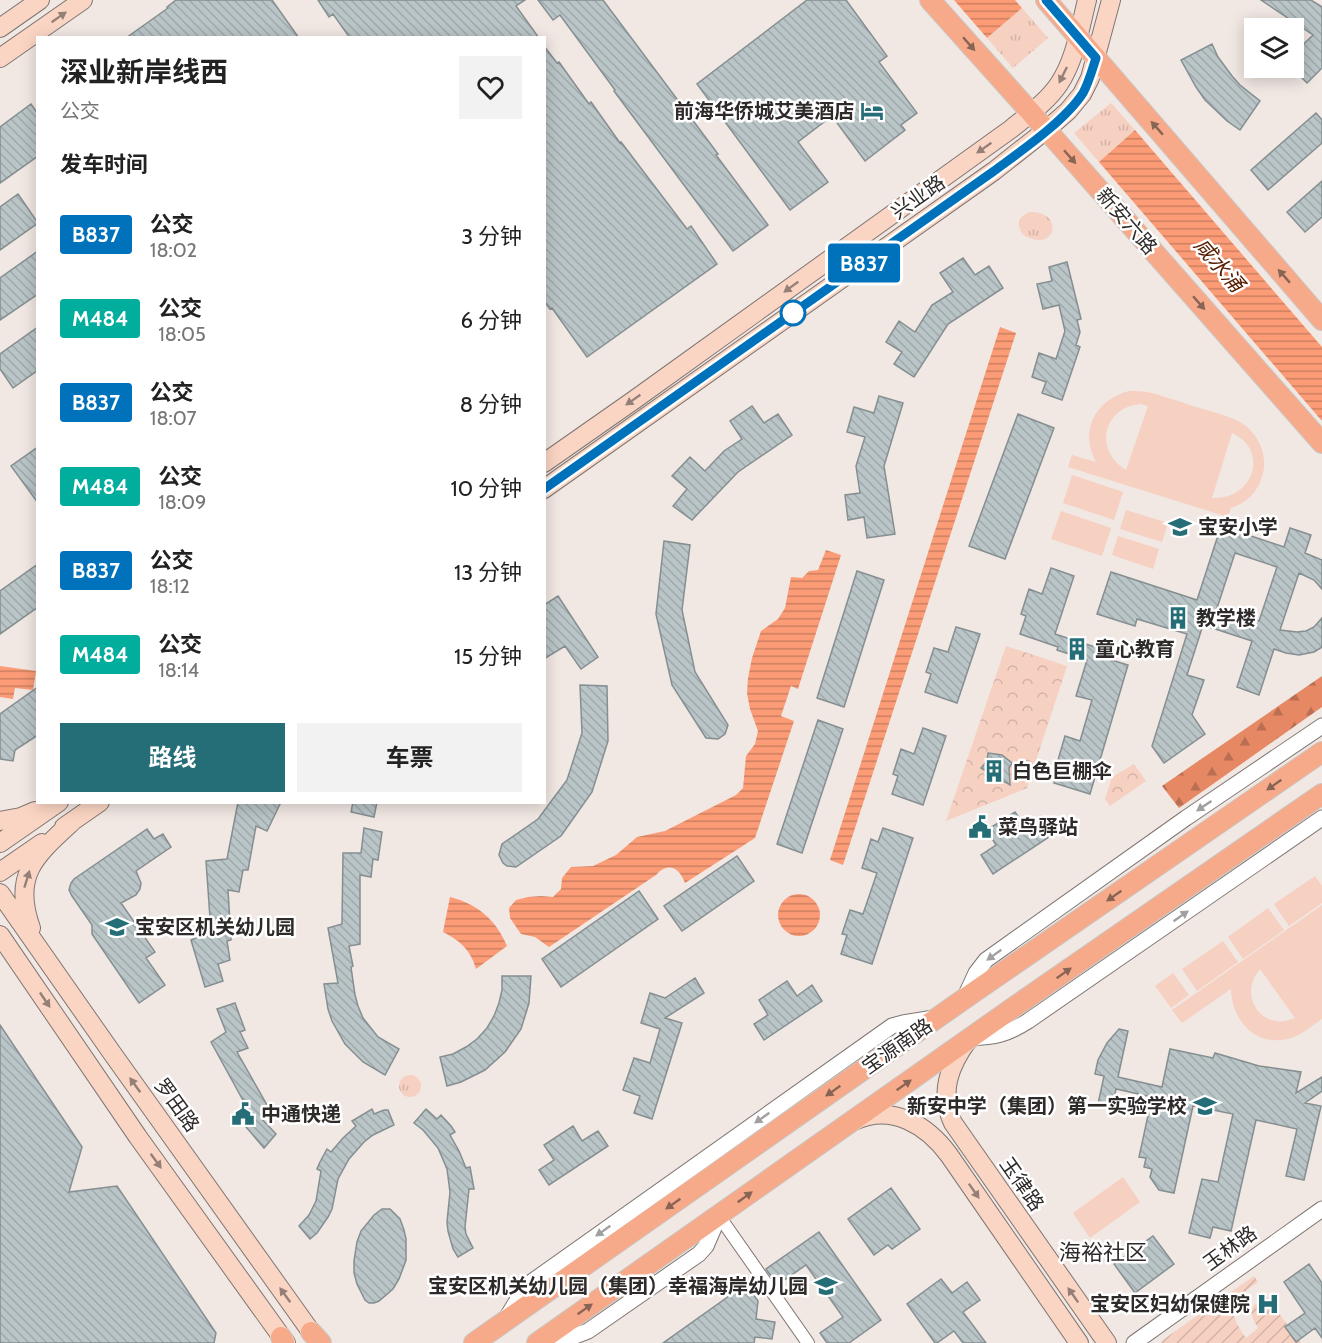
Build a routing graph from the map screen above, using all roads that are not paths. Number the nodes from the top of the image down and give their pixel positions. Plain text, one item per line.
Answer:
1 (40, 0) edge
2 (83, 0) edge
3 (930, 0) edge
4 (1046, 0) edge
5 (1087, 0) edge
6 (1111, 0) edge
7 (0, 28) edge
8 (1078, 37) junction
9 (0, 58) edge
10 (1096, 58) junction
11 (1031, 113) junction
12 (1046, 130) junction
13 (1322, 320) edge
14 (657, 384) junction
15 (669, 401) junction
16 (1322, 443) edge
17 (546, 462) edge
18 (546, 488) edge
19 (1322, 726) edge
20 (1322, 752) edge
21 (1322, 794) edge
22 (52, 804) edge
23 (54, 804) edge
24 (97, 804) edge
25 (1322, 818) edge
26 (0, 821) edge
27 (72, 822) junction
28 (0, 843) edge
29 (1185, 846) junction
30 (0, 872) edge
31 (1202, 877) junction
32 (0, 893) edge
33 (0, 935) edge
34 (0, 945) edge
35 (43, 954) junction
36 (23, 967) junction
37 (964, 999) junction
38 (969, 1039) junction
39 (846, 1125) junction
40 (966, 1143) junction
41 (949, 1155) junction
42 (1322, 1209) edge
43 (719, 1216) junction
44 (317, 1339) edge
45 (284, 1341) edge
46 (474, 1343) edge
47 (537, 1343) edge
48 (557, 1343) edge
49 (808, 1343) edge
50 (1079, 1343) edge
51 (1107, 1343) edge
52 (1134, 1343) edge

1 - 7 main road
9 -> 2 main road
3 -> 11 main road, 新安六路
4 - 8 main road
5 - 8 main road, 兴业路
6 - 10 main road, 兴业路
8 - 10 main road
8 -> 11 main road, 兴业路
10 - 12 main road, 兴业路
13 -> 10 main road
11 - 12 main road, 新安六路
11 -> 14 main road, 兴业路
12 - 15 main road, 兴业路
12 -> 16 main road, 新安六路
14 - 15 main road
14 -> 17 main road, 兴业路
15 - 18 main road, 兴业路
19 -> 37 street
20 -> 29 main road, 宝源南路
21 - 31 main road, 宝源南路
22 - 26 main road
23 - 28 main road
24 - 27 main road
38 -> 25 street
27 - 30 main road
35 -> 27 main road
29 - 31 main road
29 -> 37 main road, 宝源南路
38 -> 31 main road, 宝源南路
32 - 35 main road, 罗田路
33 - 36 main road
34 - 36 main road
44 -> 35 main road, 罗田路
36 -> 45 main road
37 -> 46 main road, 宝源南路
39 -> 38 main road, 宝源南路
38 - 40 main road, 玉律路
39 - 41 main road
43 -> 39 main road, 宝源南路
40 - 41 main road
51 -> 40 main road, 玉律路
41 -> 50 main road
42 - 52 street, 玉林路
47 -> 43 main road, 宝源南路
43 - 48 street
43 - 49 street

